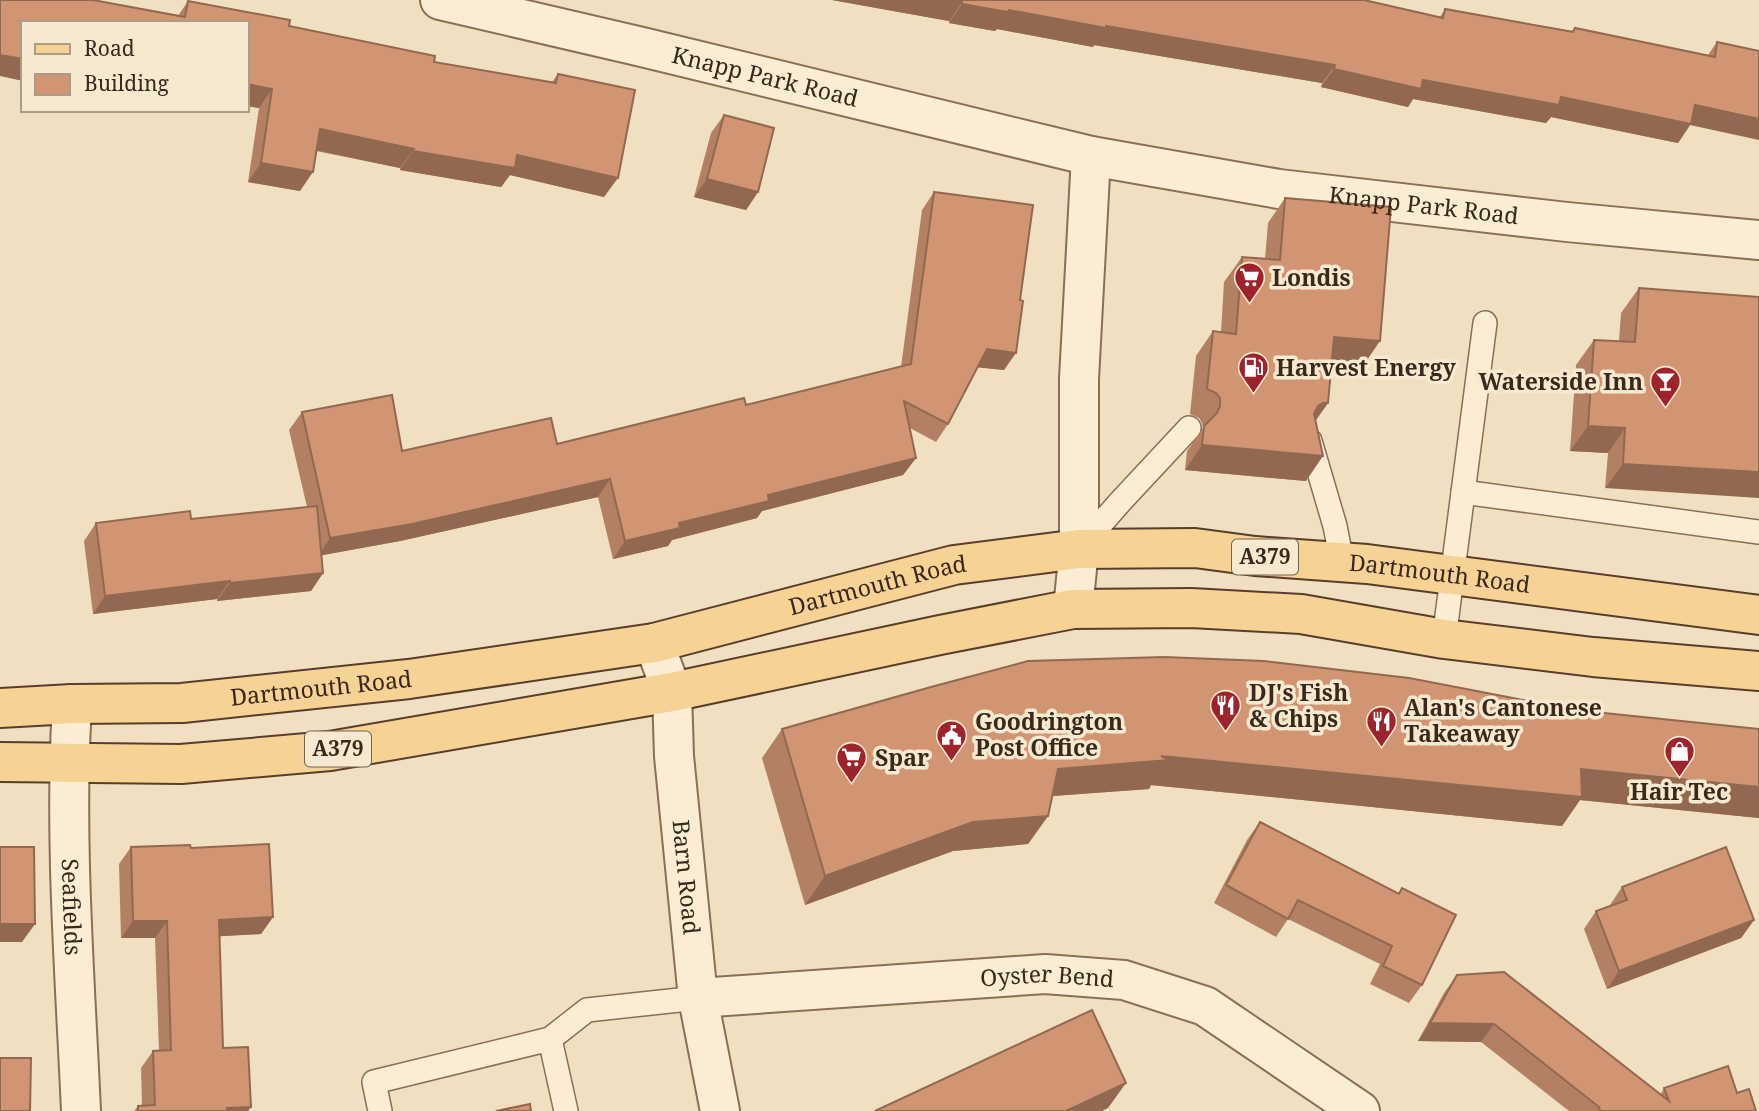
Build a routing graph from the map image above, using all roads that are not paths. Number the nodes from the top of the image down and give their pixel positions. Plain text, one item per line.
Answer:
1 (440, 0) edge
2 (1091, 156) junction
3 (1759, 240) edge
4 (1485, 323) dead end
5 (1189, 428) dead end
6 (1310, 441) edge
7 (1464, 492) junction
8 (1759, 532) edge
9 (1079, 549) junction
10 (1342, 562) junction
11 (1451, 575) junction
12 (1073, 609) junction
13 (1759, 615) edge
14 (1444, 639) junction
15 (654, 643) junction
16 (1759, 671) edge
17 (672, 692) junction
18 (72, 704) junction
19 (0, 708) edge
20 (0, 762) edge
21 (68, 763) junction
22 (698, 998) junction
23 (550, 1040) junction
24 (80, 1111) edge
25 (380, 1111) edge
26 (566, 1111) edge
27 (720, 1111) edge
28 (1360, 1111) edge

1 - 2 street, Knapp Park Road
2 - 3 street, Knapp Park Road
2 - 9 street
4 - 7 lane
5 - 9 lane
6 - 10 lane
7 - 8 lane
7 - 11 lane
9 - 10 main road, Dartmouth Road / A379
9 - 12 street
9 - 15 main road, Dartmouth Road / A379
10 - 11 main road, Dartmouth Road / A379
11 - 13 main road, Dartmouth Road / A379
11 - 14 lane
12 - 14 main road, A379
12 - 17 main road, A379
14 - 16 main road, A379
15 - 17 street, Barn Road
15 - 18 main road, Dartmouth Road / A379
17 - 21 main road, A379
17 - 22 street, Barn Road
18 - 19 main road, Dartmouth Road / A379
18 - 21 street, Seafields
20 - 21 main road, A379
21 - 24 street, Seafields
22 - 23 lane
22 - 27 street, Barn Road
22 - 28 street, Oyster Bend
23 - 25 lane
23 - 26 lane

